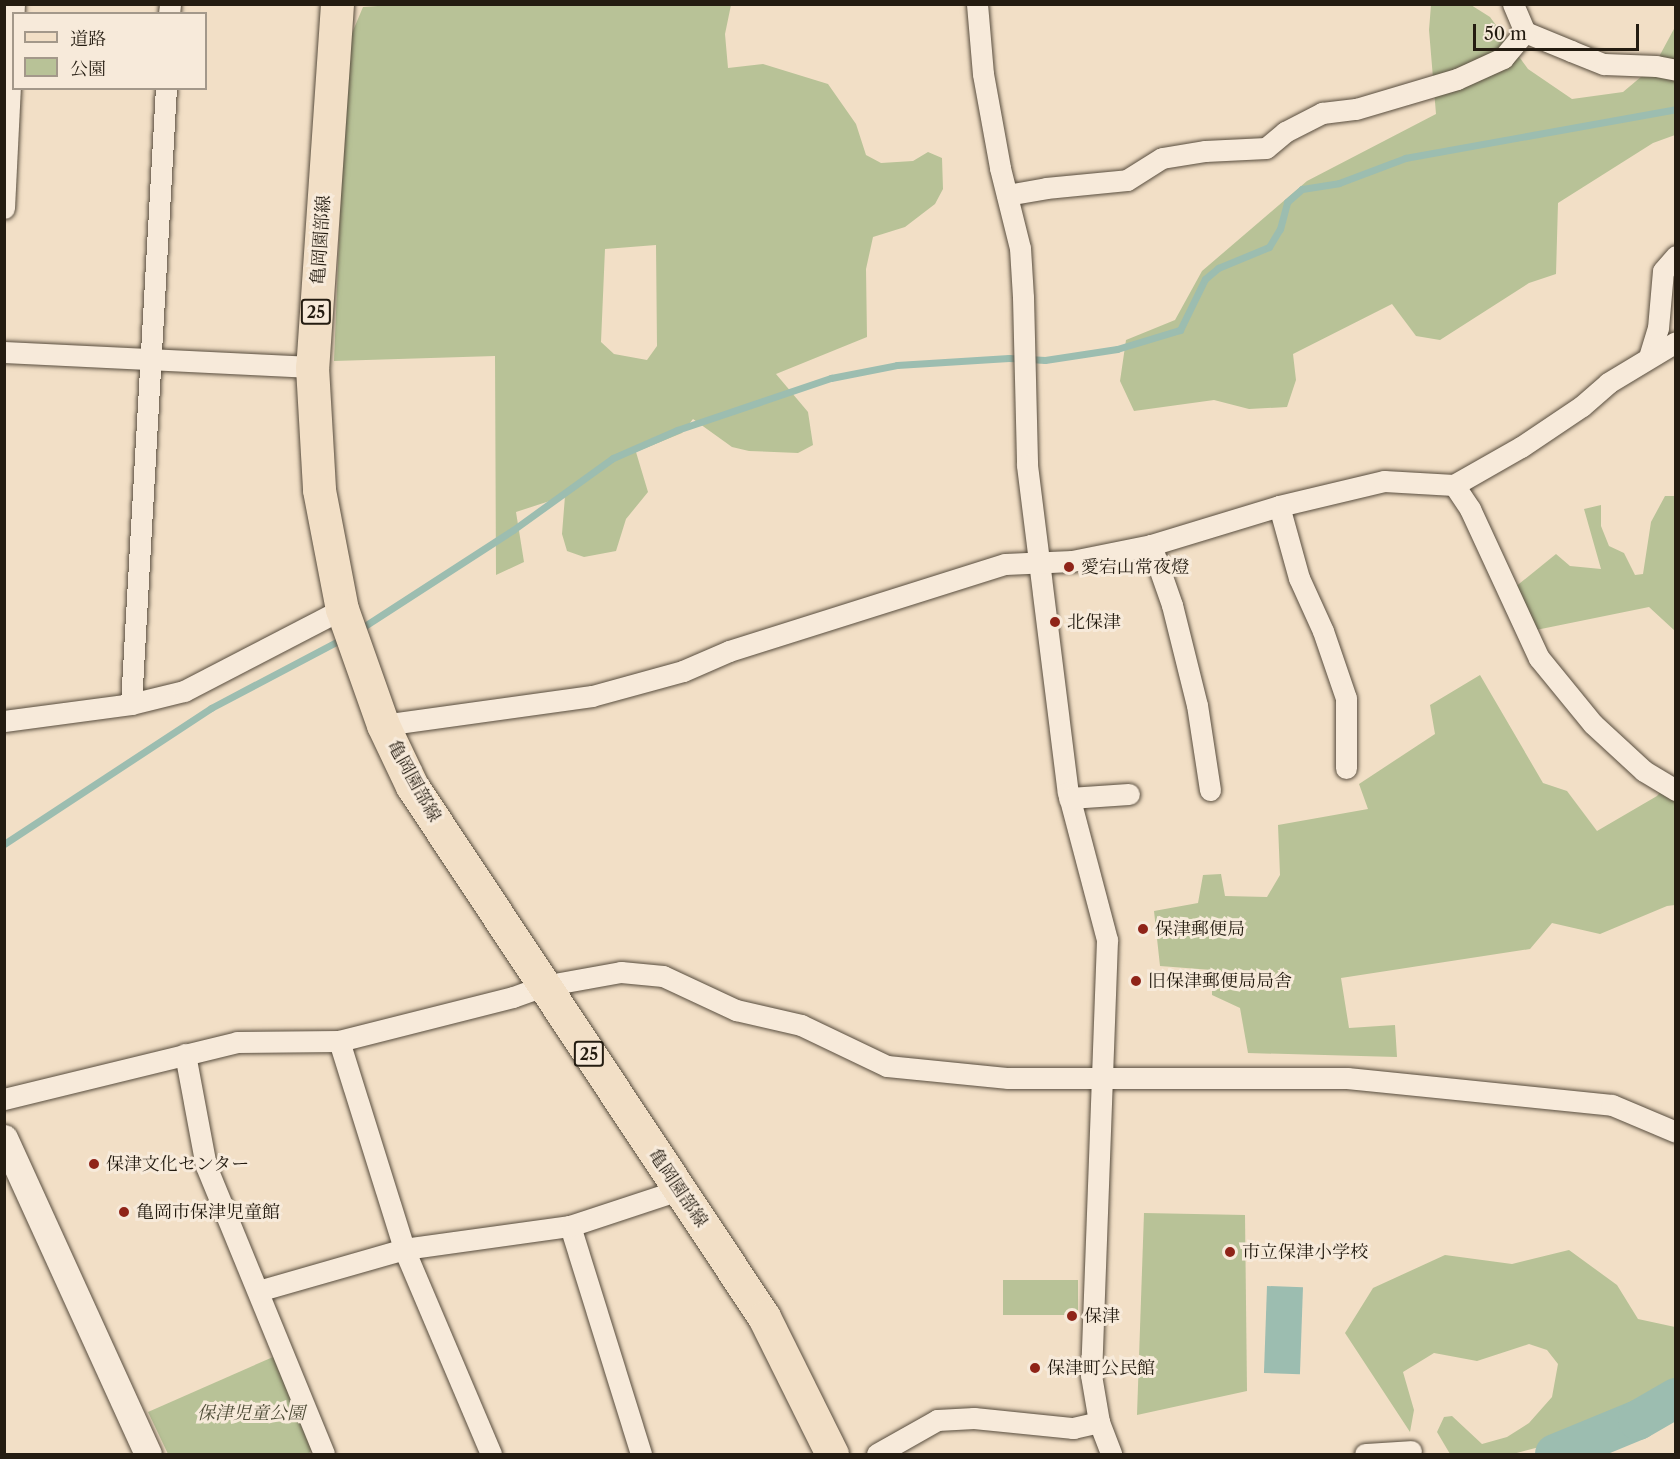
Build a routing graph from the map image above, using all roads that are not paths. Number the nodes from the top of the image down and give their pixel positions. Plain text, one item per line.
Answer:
1 (337, 4) edge
2 (977, 4) edge
3 (1513, 4) edge
4 (1525, 32) junction
5 (12, 45) edge
6 (1676, 70) edge
7 (165, 90) edge
8 (1007, 195) junction
9 (4, 208) edge
10 (1676, 256) edge
11 (1676, 342) edge
12 (4, 352) edge
13 (1649, 357) junction
14 (152, 361) junction
15 (312, 368) junction
16 (1454, 485) junction
17 (1279, 506) junction
18 (1151, 545) junction
19 (1039, 562) junction
20 (344, 613) junction
21 (131, 704) junction
22 (4, 721) edge
23 (383, 724) junction
24 (1346, 768) dead end
25 (1210, 790) dead end
26 (1676, 790) edge
27 (1129, 794) dead end
28 (1069, 798) junction
29 (543, 986) junction
30 (339, 1041) junction
31 (185, 1054) junction
32 (1103, 1077) junction
33 (4, 1099) edge
34 (1676, 1132) edge
35 (4, 1138) edge
36 (680, 1190) junction
37 (570, 1226) junction
38 (404, 1249) junction
39 (258, 1291) junction
40 (1099, 1422) junction
41 (1411, 1451) dead end
42 (487, 1454) edge
43 (148, 1455) edge
44 (324, 1455) edge
45 (641, 1455) edge
46 (832, 1455) edge
47 (877, 1455) edge
48 (1111, 1455) edge
49 (1365, 1455) edge

1 - 15 main road, 亀岡園部線 / 25
2 - 8 street
3 - 4 street
4 - 6 street
4 - 8 street
5 - 9 street
7 - 14 street
8 - 19 street
10 - 13 street
11 - 13 street
12 - 14 street
13 - 16 street
14 - 15 street
14 - 21 street
15 - 20 main road, 亀岡園部線 / 25
16 - 17 street
16 - 26 street
17 - 18 street
17 - 24 street
18 - 19 street
18 - 25 street
19 - 23 street
19 - 28 street
20 - 21 street
20 - 23 main road, 亀岡園部線 / 25
21 - 22 street
23 - 29 main road, 亀岡園部線 / 25
27 - 28 street
28 - 32 street
29 - 30 street
29 - 32 street
29 - 36 main road, 亀岡園部線 / 25
30 - 31 street
30 - 38 street
31 - 33 street
31 - 39 street
32 - 34 street
32 - 40 street
35 - 43 street
36 - 37 street
36 - 46 main road, 亀岡園部線 / 25
37 - 38 street
37 - 45 street
38 - 39 street
38 - 42 street
39 - 44 street
40 - 47 street
40 - 48 street
41 - 49 street

